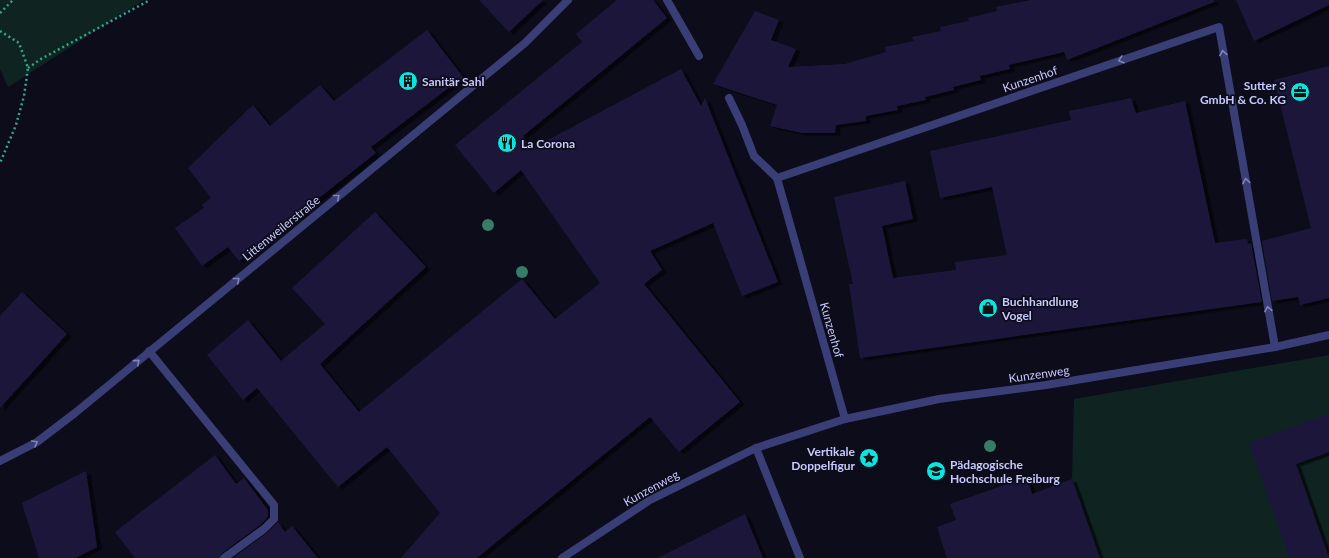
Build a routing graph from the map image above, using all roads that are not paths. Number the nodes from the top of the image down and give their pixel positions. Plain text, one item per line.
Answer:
1 (568, 0) edge
2 (667, 0) edge
3 (699, 56) dead end
4 (729, 98) dead end
5 (777, 178) junction
6 (1329, 335) edge
7 (1275, 347) junction
8 (149, 351) junction
9 (845, 419) junction
10 (756, 448) junction
11 (0, 461) edge
12 (224, 558) edge
13 (562, 558) edge
14 (800, 558) edge

8 -> 1 street, Littenweilerstraße
2 - 3 street
4 - 5 street
7 -> 5 street, Kunzenhof
5 - 9 street, Kunzenhof
6 - 7 street, Kunzenweg
7 - 9 street, Kunzenweg
11 -> 8 street, Littenweilerstraße
8 - 12 street
9 - 10 street, Kunzenweg
10 - 13 street, Kunzenweg
10 - 14 street

